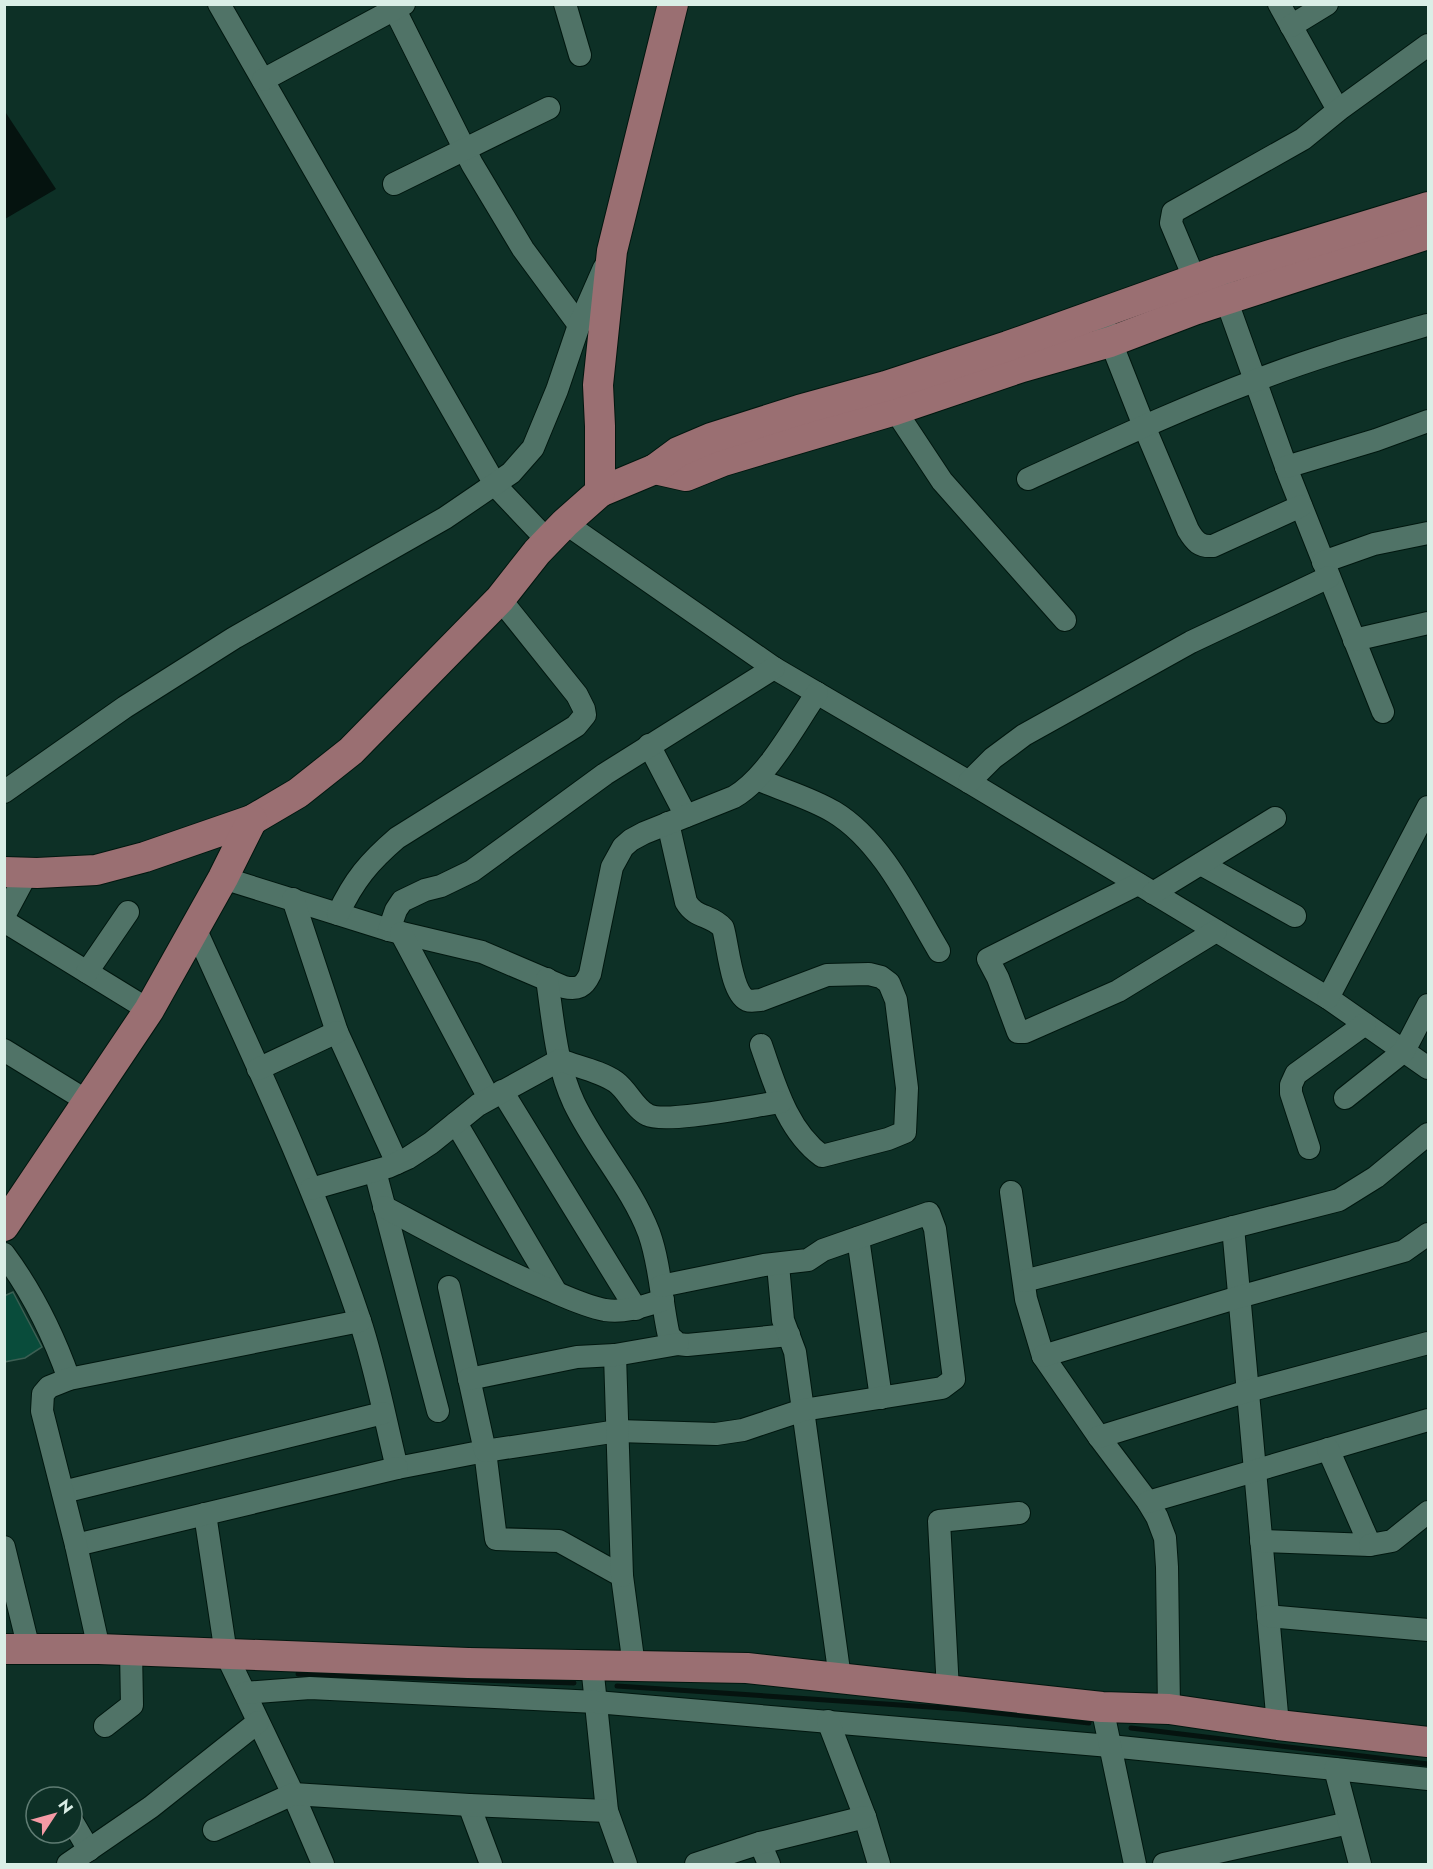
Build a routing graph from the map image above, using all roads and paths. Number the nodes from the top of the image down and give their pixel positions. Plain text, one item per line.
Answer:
1 (219, 4) edge
2 (565, 4) edge
3 (674, 4) edge
4 (1279, 4) edge
5 (1328, 4) edge
6 (397, 6) edge
7 (1291, 26) junction
8 (1428, 45) edge
9 (580, 55) dead end
10 (263, 80) junction
11 (549, 108) dead end
12 (1338, 110) junction
13 (464, 149) junction
14 (394, 184) dead end
15 (1428, 207) edge
16 (1428, 234) edge
17 (612, 251) junction
18 (1208, 275) junction
19 (1226, 299) junction
20 (1100, 313) junction
21 (579, 325) junction
22 (1427, 325) dead end
23 (1110, 342) junction
24 (1255, 380) junction
25 (890, 398) junction
26 (1428, 421) edge
27 (1144, 426) junction
28 (1286, 467) junction
29 (1028, 479) dead end
30 (496, 486) junction
31 (600, 492) junction
32 (1301, 506) junction
33 (557, 532) junction
34 (1428, 533) edge
35 (1326, 570) junction
36 (500, 599) junction
37 (1065, 620) dead end
38 (1428, 623) edge
39 (1354, 640) junction
40 (774, 668) junction
41 (817, 693) junction
42 (1383, 712) dead end
43 (649, 745) junction
44 (757, 779) junction
45 (969, 782) junction
46 (4, 792) edge
47 (1428, 807) edge
48 (1275, 818) dead end
49 (677, 819) junction
50 (252, 820) junction
51 (1201, 864) junction
52 (16, 872) edge
53 (223, 878) junction
54 (1146, 888) junction
55 (293, 899) junction
56 (128, 912) dead end
57 (338, 914) junction
58 (4, 916) edge
59 (1295, 916) dead end
60 (4, 921) edge
61 (195, 928) junction
62 (395, 931) junction
63 (1216, 931) junction
64 (939, 951) dead end
65 (87, 972) junction
66 (547, 979) junction
67 (1328, 998) junction
68 (1428, 1005) edge
69 (148, 1010) junction
70 (1365, 1024) junction
71 (337, 1032) junction
72 (761, 1045) dead end
73 (4, 1050) edge
74 (1404, 1051) junction
75 (560, 1060) junction
76 (1428, 1068) edge
77 (258, 1070) junction
78 (495, 1094) junction
79 (1345, 1098) dead end
80 (87, 1101) junction
81 (781, 1102) junction
82 (456, 1123) junction
83 (1428, 1134) edge
84 (1309, 1148) dead end
85 (397, 1163) junction
86 (375, 1171) junction
87 (311, 1189) junction
88 (1011, 1192) dead end
89 (384, 1207) junction
90 (4, 1226) edge
91 (1233, 1227) junction
92 (1428, 1234) edge
93 (858, 1238) junction
94 (4, 1254) edge
95 (778, 1265) junction
96 (1024, 1281) junction
97 (449, 1287) dead end
98 (556, 1292) junction
99 (662, 1293) junction
100 (1239, 1297) junction
101 (636, 1309) junction
102 (360, 1321) junction
103 (789, 1335) junction
104 (1428, 1343) edge
105 (678, 1344) junction
106 (615, 1355) junction
107 (1043, 1356) junction
108 (69, 1379) junction
109 (469, 1379) junction
110 (1248, 1391) junction
111 (881, 1398) junction
112 (803, 1410) junction
113 (438, 1411) dead end
114 (383, 1413) junction
115 (1428, 1420) edge
116 (618, 1431) junction
117 (1099, 1437) junction
118 (1328, 1449) junction
119 (485, 1451) junction
120 (396, 1468) junction
121 (1255, 1470) junction
122 (63, 1492) junction
123 (1148, 1502) junction
124 (1428, 1512) edge
125 (1019, 1513) dead end
126 (205, 1514) junction
127 (1261, 1541) junction
128 (76, 1545) junction
129 (1370, 1545) junction
130 (4, 1547) edge
131 (622, 1576) junction
132 (1268, 1616) junction
133 (1428, 1630) edge
134 (17, 1649) edge
135 (99, 1649) junction
136 (131, 1651) junction
137 (226, 1654) junction
138 (270, 1656) junction
139 (592, 1665) junction
140 (634, 1666) junction
141 (840, 1678) junction
142 (281, 1690) junction
143 (948, 1690) junction
144 (245, 1694) junction
145 (596, 1702) junction
146 (1102, 1707) junction
147 (1169, 1709) junction
148 (828, 1721) junction
149 (258, 1722) junction
150 (1278, 1725) junction
151 (105, 1726) dead end
152 (1428, 1742) edge
153 (1110, 1746) junction
154 (1335, 1769) junction
155 (1428, 1779) edge
156 (293, 1794) junction
157 (469, 1805) junction
158 (607, 1810) junction
159 (865, 1817) junction
160 (1349, 1823) junction
161 (214, 1830) dead end
162 (84, 1841) edge
163 (760, 1843) junction
164 (89, 1850) junction
165 (68, 1864) edge
166 (323, 1864) edge
167 (491, 1864) edge
168 (626, 1864) edge
169 (696, 1864) edge
170 (769, 1864) edge
171 (879, 1864) edge
172 (1135, 1864) edge
173 (1164, 1864) edge
174 (1360, 1864) edge

1 - 10 street
2 - 9 street
3 - 17 main road
4 - 7 street
5 - 7 street
6 - 10 street
6 - 13 street
7 - 12 street
8 - 12 street
10 - 30 street
11 - 13 street
12 - 18 street
13 - 14 street
13 - 21 street
15 - 18 main road
16 - 19 main road
17 - 21 street
17 - 31 main road
18 - 19 street
18 - 20 main road
19 - 23 main road
19 - 24 street
20 - 23 street
20 - 25 main road
21 - 30 street
22 - 24 street
23 - 25 main road
23 - 27 street
24 - 27 street
24 - 28 street
25 - 31 main road
25 - 37 street
26 - 28 street
27 - 29 street
27 - 32 street
28 - 32 street
30 - 33 street
30 - 46 street
31 - 33 main road
32 - 35 street
33 - 36 main road
33 - 40 street
34 - 35 street
35 - 39 street
35 - 45 street
36 - 50 main road
36 - 57 street
38 - 39 street
39 - 42 street
40 - 41 street
40 - 43 street
41 - 44 street
41 - 45 street
43 - 49 street
43 - 62 street
44 - 49 street
44 - 64 street
45 - 54 street
47 - 67 street
48 - 51 street
49 - 66 street
49 - 81 street
50 - 52 main road
50 - 53 main road
51 - 54 street
51 - 59 street
52 - 58 street
53 - 55 street
53 - 61 main road
54 - 63 street
54 - 63 street
55 - 57 street
55 - 71 street
56 - 65 street
57 - 62 street
60 - 65 street
61 - 69 main road
61 - 77 street
62 - 66 street
62 - 78 street
63 - 67 street
65 - 69 street
66 - 75 street
67 - 70 street
68 - 74 street
69 - 80 main road
70 - 74 street
70 - 84 street
71 - 77 street
71 - 85 street
72 - 81 street
73 - 80 street
74 - 76 street
74 - 79 street
75 - 78 street
75 - 81 street
75 - 99 street
77 - 87 street
78 - 82 street
78 - 101 street
80 - 90 main road
82 - 85 street
82 - 98 street
83 - 91 street
85 - 86 street
86 - 87 street
86 - 89 street
87 - 102 street
88 - 96 street
89 - 98 street
89 - 113 street
91 - 96 street
91 - 100 street
92 - 100 street
93 - 95 street
93 - 111 street
93 - 111 street
94 - 108 street
95 - 99 street
95 - 103 street
96 - 107 street
97 - 109 street
98 - 101 street
99 - 101 street
99 - 105 street
100 - 107 street
100 - 110 street
102 - 108 street
102 - 114 street
103 - 105 street
103 - 112 street
104 - 110 street
105 - 106 street
106 - 109 street
106 - 116 street
107 - 117 street
108 - 122 street
109 - 119 street
110 - 117 street
110 - 121 street
111 - 112 street
112 - 116 street
112 - 141 street
114 - 120 street
114 - 122 street
115 - 118 street
116 - 119 street
116 - 131 street
117 - 123 street
118 - 121 street
118 - 129 street
119 - 120 street
119 - 131 street
120 - 126 street
121 - 123 street
121 - 127 street
122 - 128 street
123 - 147 street
124 - 129 street
125 - 143 street
126 - 128 street
126 - 137 street
127 - 129 street
127 - 132 street
128 - 135 street
130 - 134 street
131 - 140 street
132 - 133 street
132 - 150 street
134 - 135 main road
135 - 136 main road
136 - 137 main road
136 - 151 street
137 - 138 main road
137 - 144 street
138 - 139 main road
138 - 142 street
139 - 140 main road
139 - 145 street
140 - 141 main road
141 - 143 main road
142 - 144 street
142 - 145 street
143 - 146 main road
144 - 149 street
145 - 148 street
145 - 158 street
146 - 147 main road
146 - 153 street
147 - 150 main road
148 - 153 street
148 - 159 street
149 - 156 street
149 - 164 street
150 - 152 main road
153 - 154 street
153 - 172 street
154 - 155 street
154 - 160 street
156 - 157 street
156 - 161 street
156 - 166 street
157 - 158 street
157 - 167 street
158 - 168 street
159 - 163 street
159 - 171 street
160 - 173 street
160 - 174 street
162 - 164 street
163 - 169 street
163 - 170 street
164 - 165 street

